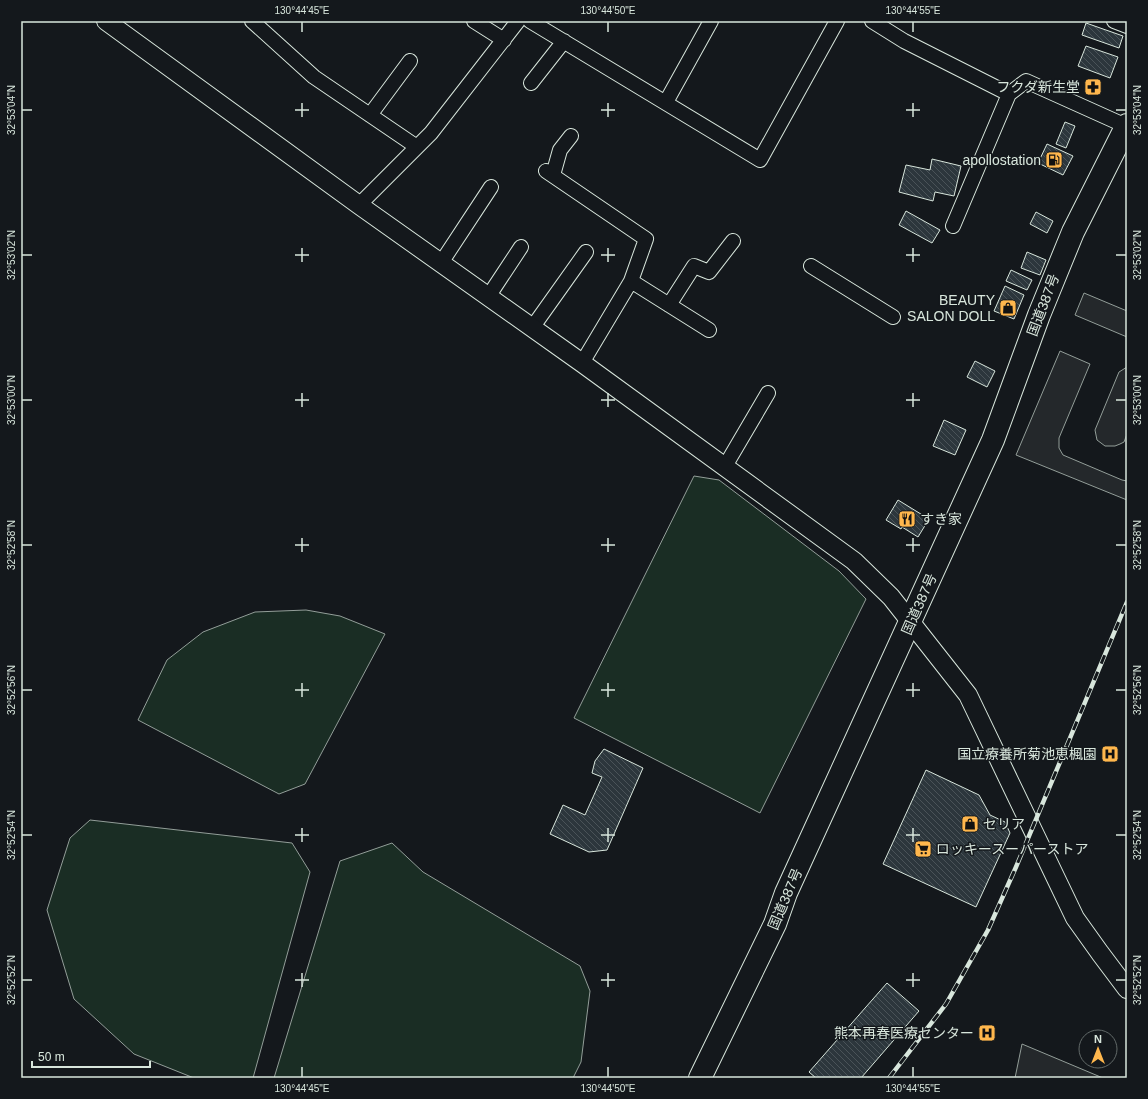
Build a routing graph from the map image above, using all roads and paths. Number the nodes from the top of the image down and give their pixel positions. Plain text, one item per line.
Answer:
1 (106, 21) edge
2 (252, 21) edge
3 (474, 21) edge
4 (518, 21) edge
5 (530, 21) edge
6 (711, 21) edge
7 (837, 21) edge
8 (872, 21) edge
9 (1114, 21) edge
10 (1127, 26) edge
11 (504, 40) junction
12 (564, 41) junction
13 (410, 61) dead end
14 (531, 83) dead end
15 (1009, 94) junction
16 (666, 102) junction
17 (370, 115) junction
18 (1127, 126) edge
19 (571, 136) dead end
20 (417, 147) junction
21 (491, 188) dead end
22 (359, 206) junction
23 (953, 226) dead end
24 (733, 241) dead end
25 (520, 247) dead end
26 (586, 252) dead end
27 (441, 263) junction
28 (811, 266) dead end
29 (631, 281) junction
30 (488, 297) junction
31 (669, 305) junction
32 (893, 317) dead end
33 (532, 328) junction
34 (709, 330) dead end
35 (582, 363) junction
36 (768, 393) dead end
37 (724, 468) junction
38 (910, 623) junction
39 (1127, 989) edge
40 (700, 1078) edge

1 - 22 street
2 - 17 street
3 - 11 street
4 - 11 street
5 - 12 street
6 - 16 street
7 - 16 street
8 - 15 street
9 - 10 street
11 - 20 street
12 - 14 street
12 - 16 street
13 - 17 street
15 - 18 street
15 - 23 street
17 - 20 street
18 - 38 highway, 国道387号
19 - 29 street
20 - 22 street
21 - 27 street
22 - 27 street
24 - 31 street
25 - 30 street
26 - 33 street
27 - 30 street
28 - 32 street
29 - 31 street
29 - 35 street
30 - 33 street
31 - 34 street
33 - 35 street
35 - 37 street
36 - 37 street
37 - 38 street
38 - 39 street
38 - 40 highway, 国道387号

